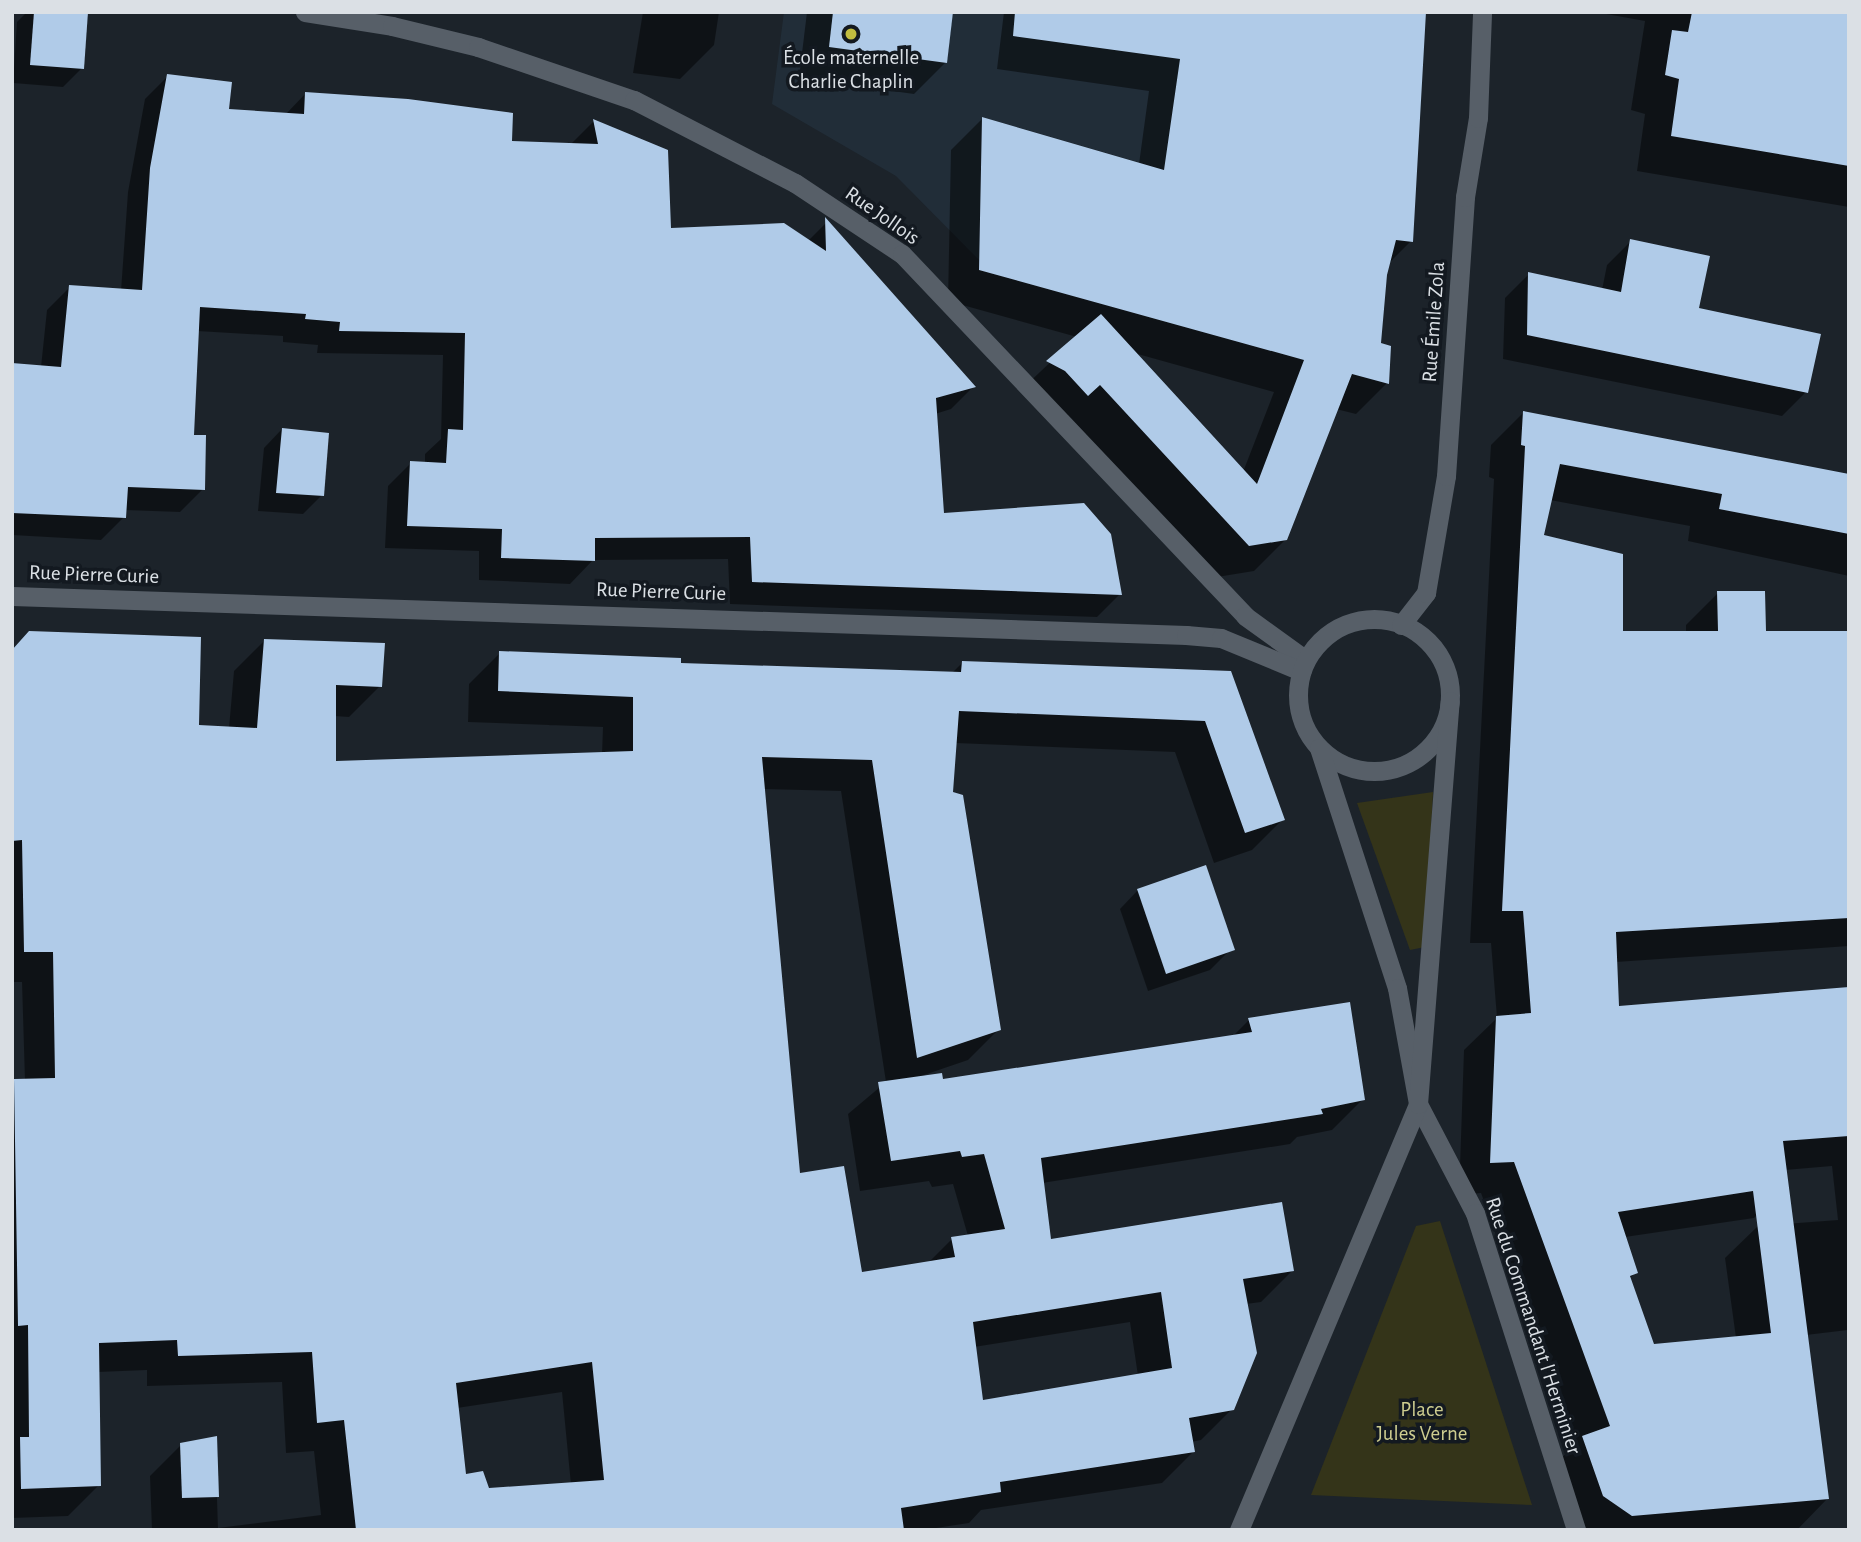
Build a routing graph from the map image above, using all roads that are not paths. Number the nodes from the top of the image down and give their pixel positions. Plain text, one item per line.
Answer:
1 (305, 12) edge
2 (1482, 12) edge
3 (12, 596) edge
4 (1401, 625) junction
5 (1304, 666) junction
6 (1450, 701) junction
7 (1319, 748) junction
8 (1418, 1104) junction
9 (1239, 1530) edge
10 (1576, 1530) edge

1 - 5 street, Rue Jollois
2 - 4 street, Rue Émile Zola
3 - 5 street, Rue Pierre Curie
4 - 5 street
4 - 6 street
5 - 7 street
6 - 7 street
6 - 8 street
7 - 8 street
8 - 9 street
8 - 10 street, Rue du Commandant l'Herminier

